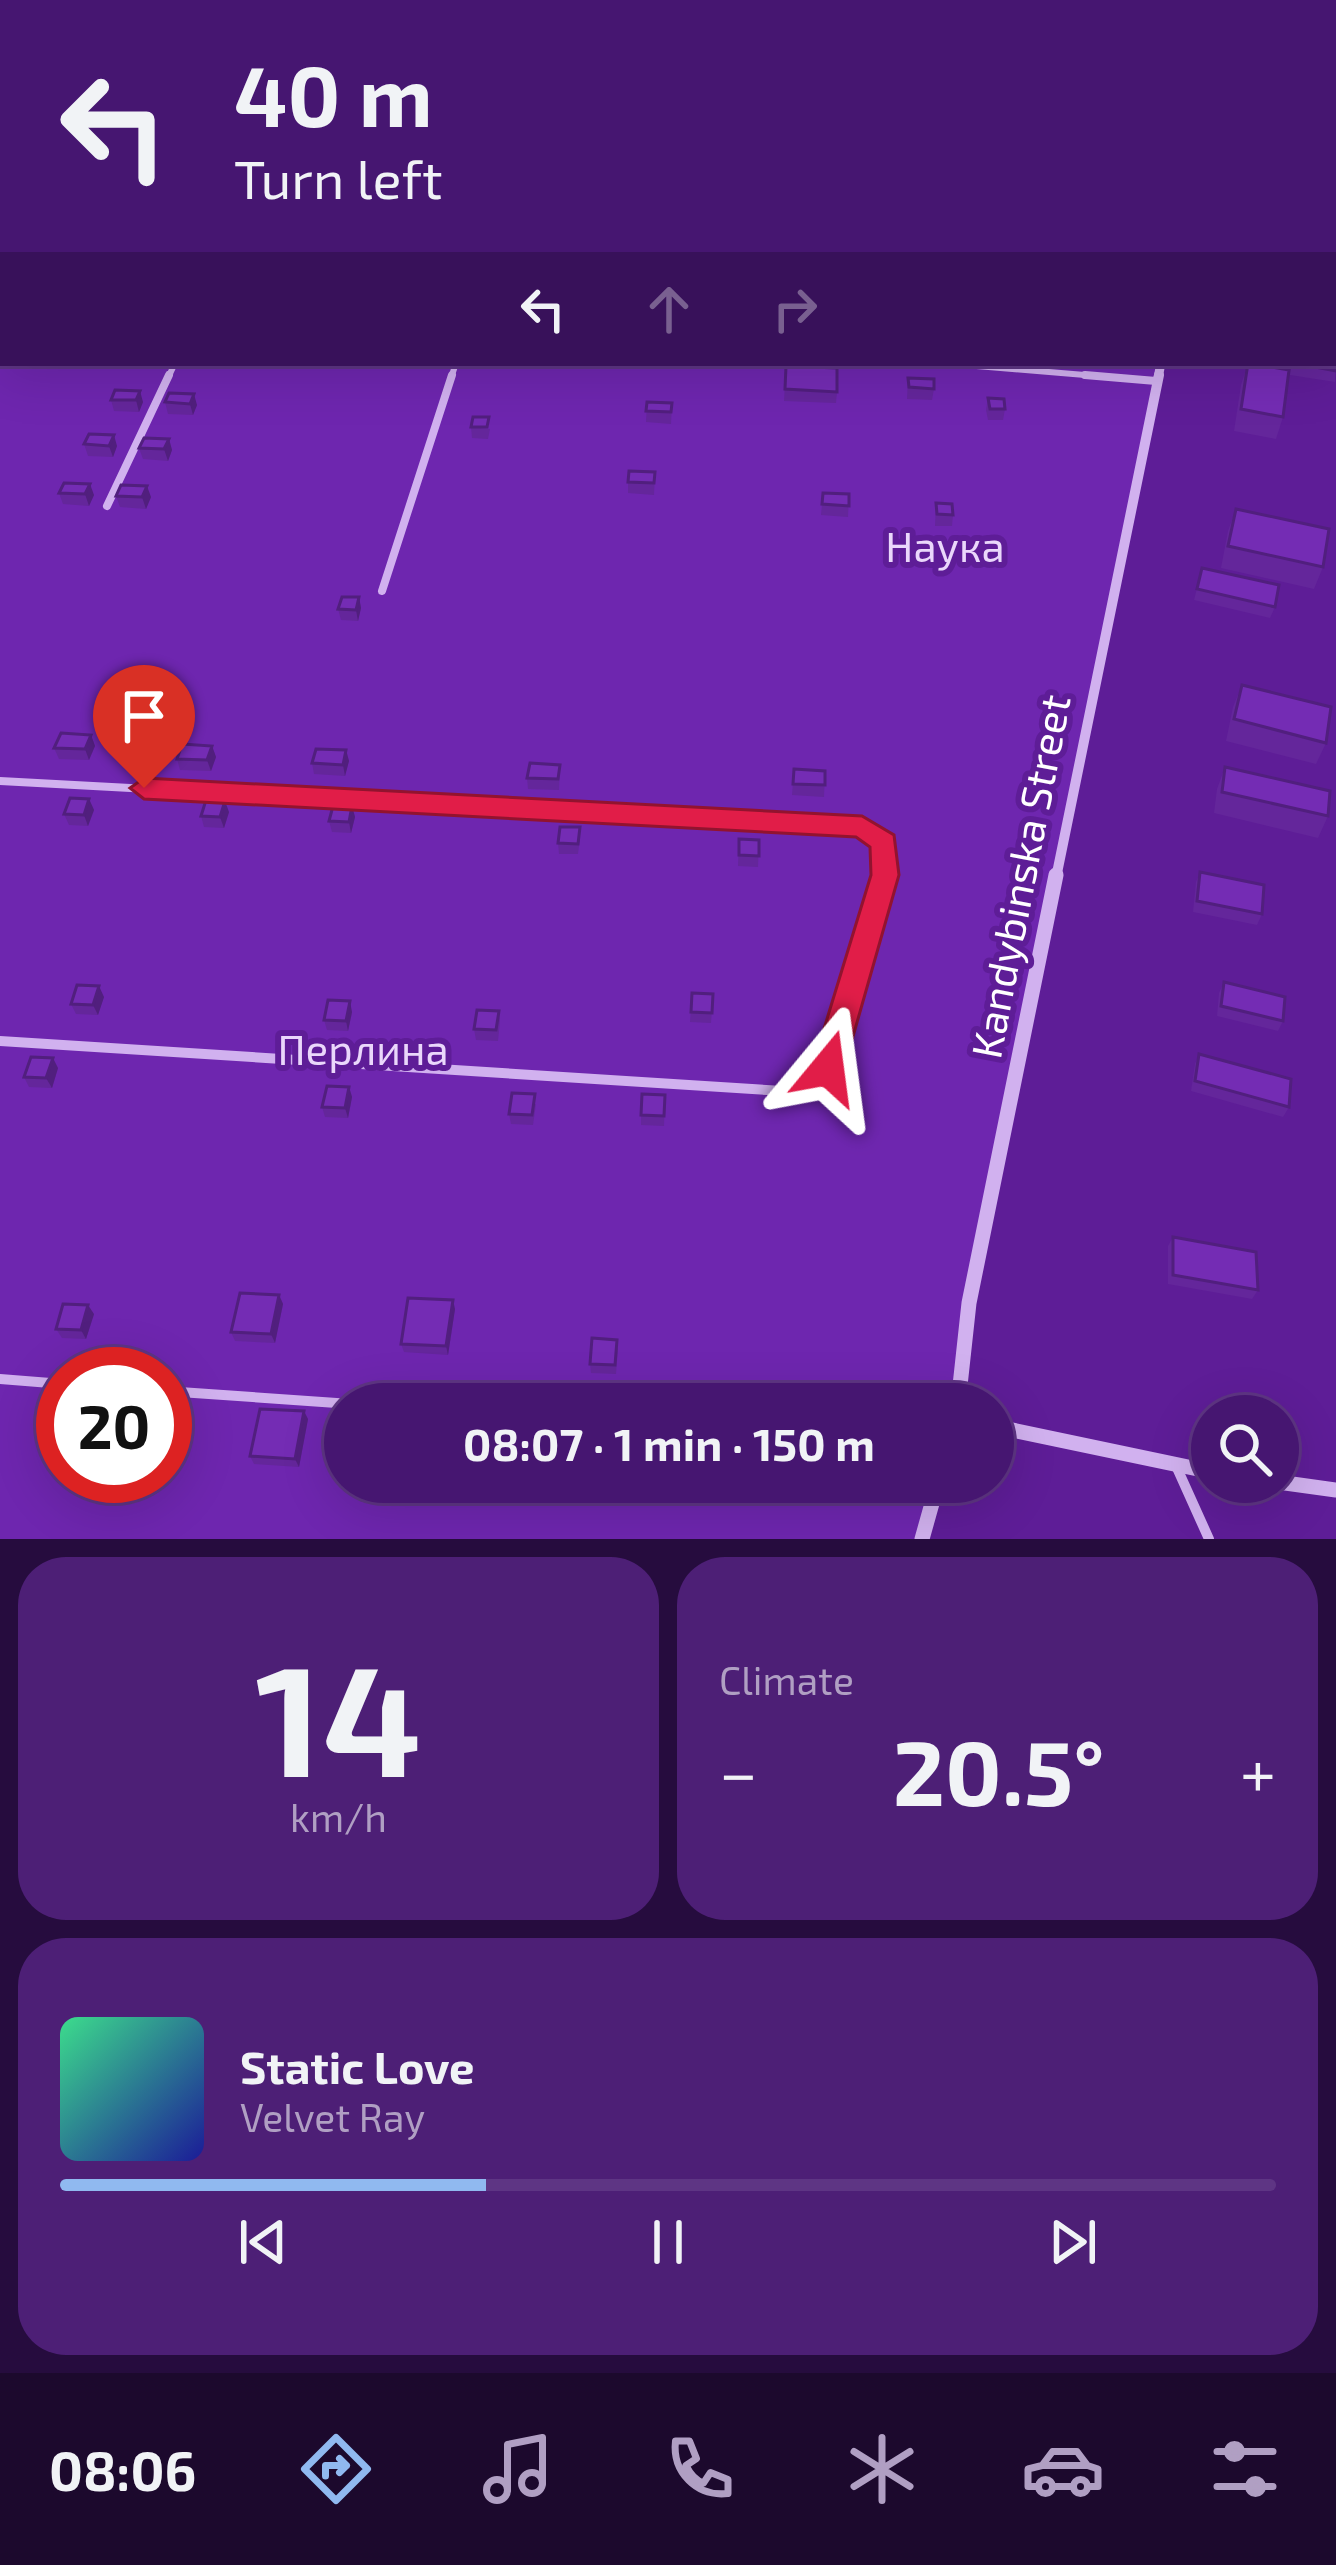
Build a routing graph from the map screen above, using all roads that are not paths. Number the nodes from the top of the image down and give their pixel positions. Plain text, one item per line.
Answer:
1 (175, 366) edge
2 (454, 366) edge
3 (977, 366) edge
4 (1160, 366) edge
5 (1156, 381) junction
6 (107, 506) dead end
7 (382, 591) dead end
8 (0, 781) edge
9 (0, 1041) edge
10 (0, 1379) edge
11 (36, 1382) edge
12 (960, 1383) edge
13 (192, 1393) edge
14 (324, 1402) edge
15 (1014, 1431) edge
16 (1178, 1468) junction
17 (1191, 1470) edge
18 (1299, 1485) edge
19 (1336, 1490) edge
20 (932, 1503) edge
21 (922, 1539) edge
22 (1209, 1539) edge

1 - 6 lane
2 - 7 lane
3 - 5 lane
4 - 5 street, Kandybinska Street
5 - 12 street, Kandybinska Street
8 - 9 lane
10 - 11 lane
13 - 14 lane
15 - 16 street
16 - 17 street
16 - 22 lane
18 - 19 street
20 - 21 street

